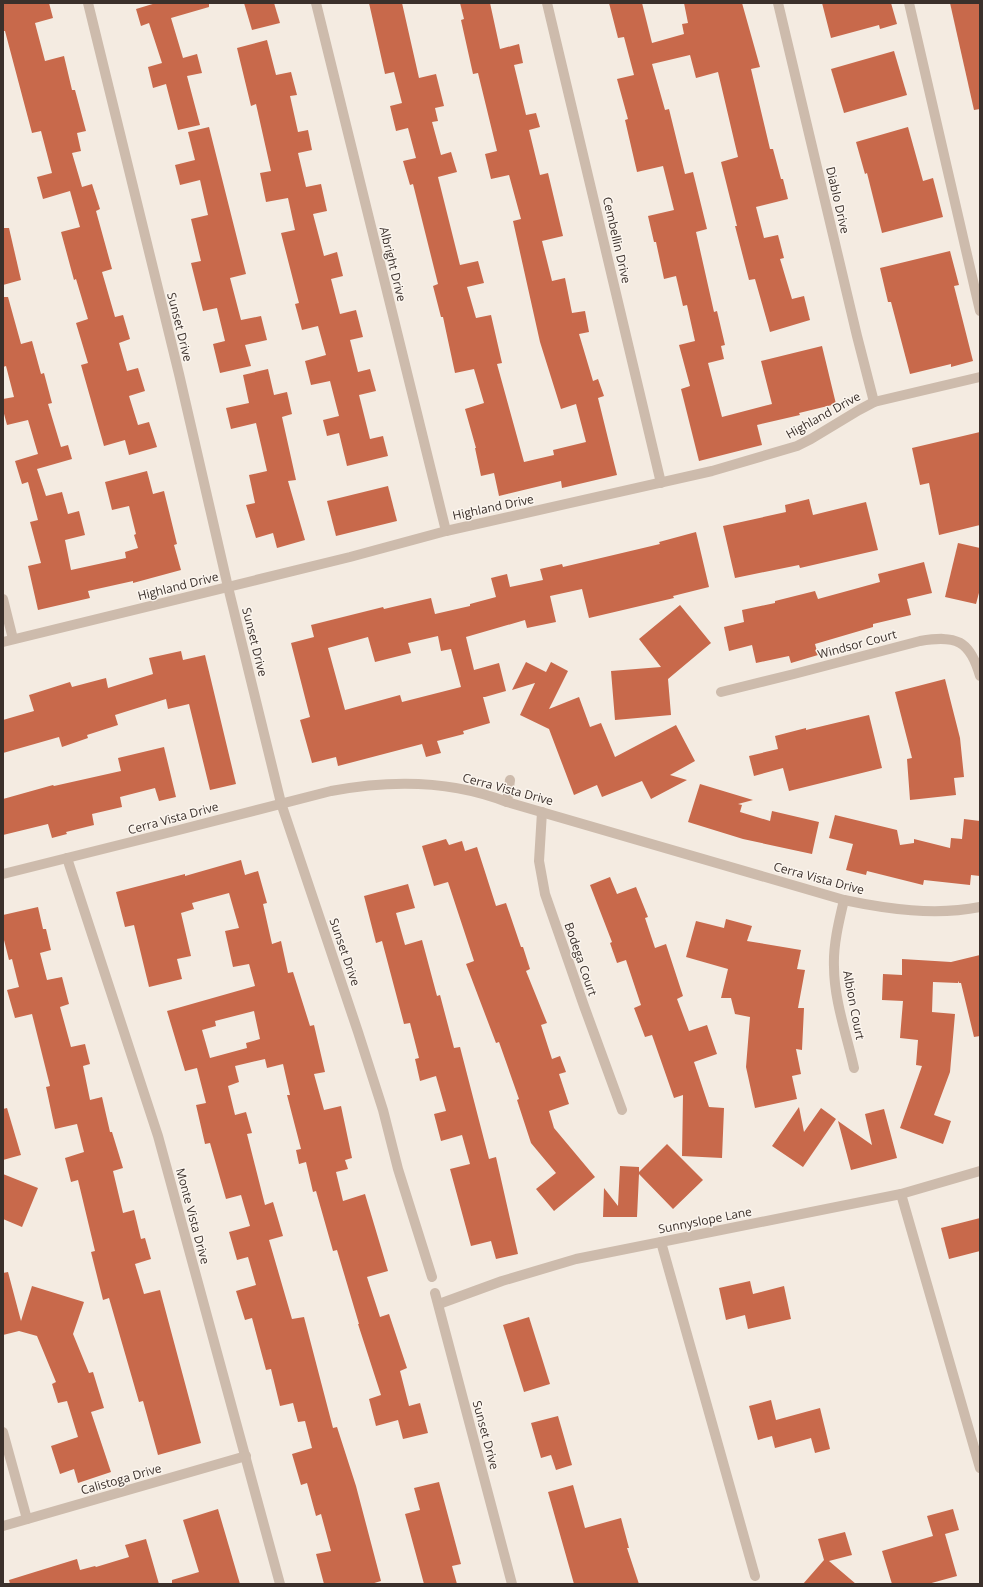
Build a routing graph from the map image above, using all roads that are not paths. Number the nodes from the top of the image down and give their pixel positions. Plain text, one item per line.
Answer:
1 (88, 3) edge
2 (316, 3) edge
3 (547, 3) edge
4 (778, 3) edge
5 (909, 3) edge
6 (980, 311) edge
7 (980, 377) edge
8 (874, 402) junction
9 (661, 483) junction
10 (446, 530) junction
11 (228, 587) junction
12 (3, 599) edge
13 (8, 641) edge
14 (980, 676) edge
15 (721, 692) dead end
16 (510, 780) dead end
17 (506, 802) junction
18 (281, 803) junction
19 (542, 812) junction
20 (67, 858) junction
21 (3, 874) edge
22 (844, 900) junction
23 (980, 907) edge
24 (854, 1068) dead end
25 (622, 1110) dead end
26 (980, 1171) edge
27 (901, 1194) junction
28 (661, 1242) junction
29 (432, 1277) dead end
30 (435, 1293) dead end
31 (438, 1304) junction
32 (3, 1432) edge
33 (246, 1456) junction
34 (980, 1468) edge
35 (27, 1519) junction
36 (3, 1526) edge
37 (755, 1576) dead end
38 (280, 1584) edge
39 (512, 1584) edge

1 - 11 street, Sunset Drive
2 - 10 street, Albright Drive
3 - 9 street, Cembellin Drive
4 - 8 street, Diablo Drive
5 - 6 street
7 - 8 street, Highland Drive
8 - 9 street, Highland Drive
9 - 10 street, Highland Drive
10 - 11 street, Highland Drive
11 - 13 street, Highland Drive
11 - 18 street, Sunset Drive
12 - 13 street
14 - 15 street, Windsor Court
16 - 17 street
17 - 18 street, Cerra Vista Drive
17 - 19 street, Cerra Vista Drive
18 - 20 street, Cerra Vista Drive
18 - 29 street, Sunset Drive
19 - 22 street, Cerra Vista Drive
19 - 25 street, Bodega Court
20 - 21 street, Cerra Vista Drive
20 - 33 street, Monte Vista Drive
22 - 23 street, Cerra Vista Drive
22 - 24 street, Albion Court
26 - 27 street, Sunnyslope Lane
27 - 28 street, Sunnyslope Lane
27 - 34 street
28 - 31 street, Sunnyslope Lane
28 - 37 street
30 - 31 street, Sunset Drive
31 - 39 street, Sunset Drive
32 - 35 street
33 - 35 street, Calistoga Drive
33 - 38 street, Monte Vista Drive
35 - 36 street, Calistoga Drive

